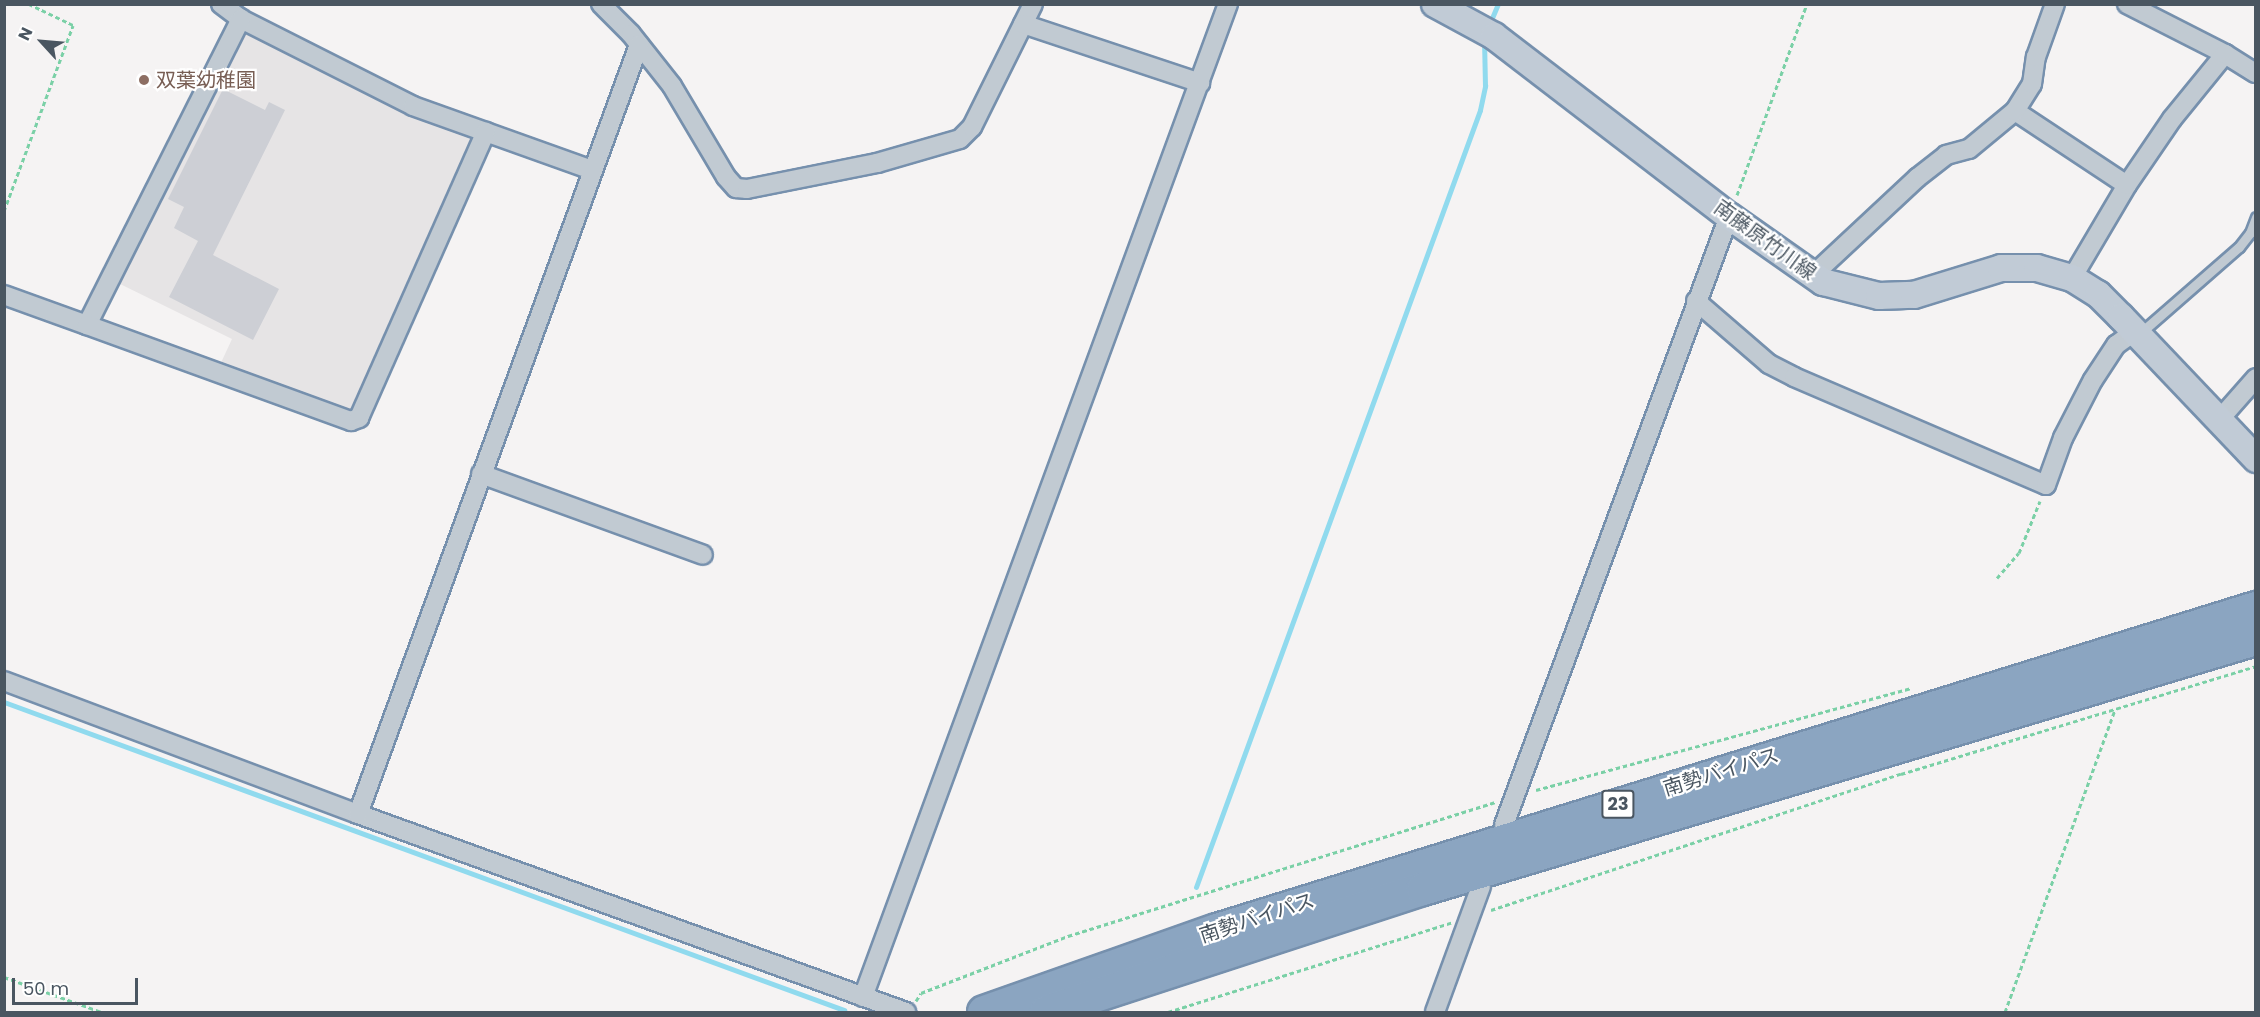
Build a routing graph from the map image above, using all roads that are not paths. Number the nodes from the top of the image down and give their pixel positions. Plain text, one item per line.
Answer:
1 (221, 4) edge
2 (601, 4) edge
3 (1033, 4) edge
4 (1228, 4) edge
5 (1435, 4) edge
6 (2055, 4) edge
7 (2127, 4) edge
8 (241, 19) junction
9 (1023, 24) junction
10 (639, 45) junction
11 (2225, 54) junction
12 (2256, 73) edge
13 (1200, 83) junction
14 (2015, 111) junction
15 (486, 132) junction
16 (592, 170) junction
17 (2127, 184) junction
18 (1729, 216) junction
19 (2256, 217) edge
20 (1812, 276) junction
21 (2072, 278) junction
22 (4, 295) edge
23 (1696, 301) junction
24 (87, 325) junction
25 (2135, 331) junction
26 (2256, 378) edge
27 (2219, 420) junction
28 (2256, 459) edge
29 (481, 474) junction
30 (703, 555) dead end
31 (2256, 608) edge
32 (2256, 639) edge
33 (4, 681) edge
34 (358, 814) junction
35 (1504, 825) dead end
36 (1481, 886) dead end
37 (863, 997) junction
38 (910, 1008) edge
39 (984, 1012) edge
40 (1046, 1012) edge
41 (1435, 1012) edge

1 - 8 street
2 - 10 street
3 - 9 street
4 - 13 street
5 - 18 main road, 南藤原竹川線
6 - 14 street
7 - 11 street
8 - 15 street
8 - 24 street
9 - 10 street
9 - 13 street
10 - 16 street
11 - 12 street
11 - 17 street
13 - 37 street
14 - 17 street
14 - 20 street
15 - 16 street
15 - 24 street
16 - 29 street
17 - 21 street
18 - 20 main road, 南藤原竹川線
18 - 23 street
19 - 25 lane
20 - 21 main road, 南藤原竹川線
21 - 25 main road, 南藤原竹川線
22 - 24 street
23 - 25 street
23 - 35 street
25 - 27 main road, 南藤原竹川線
26 - 27 street
27 - 28 main road, 南藤原竹川線
29 - 30 street
29 - 34 street
31 - 39 highway, 南勢バイパス / 23
32 - 40 highway, 南勢バイパス / 23
33 - 34 street
34 - 37 street
36 - 41 street
37 - 38 street

